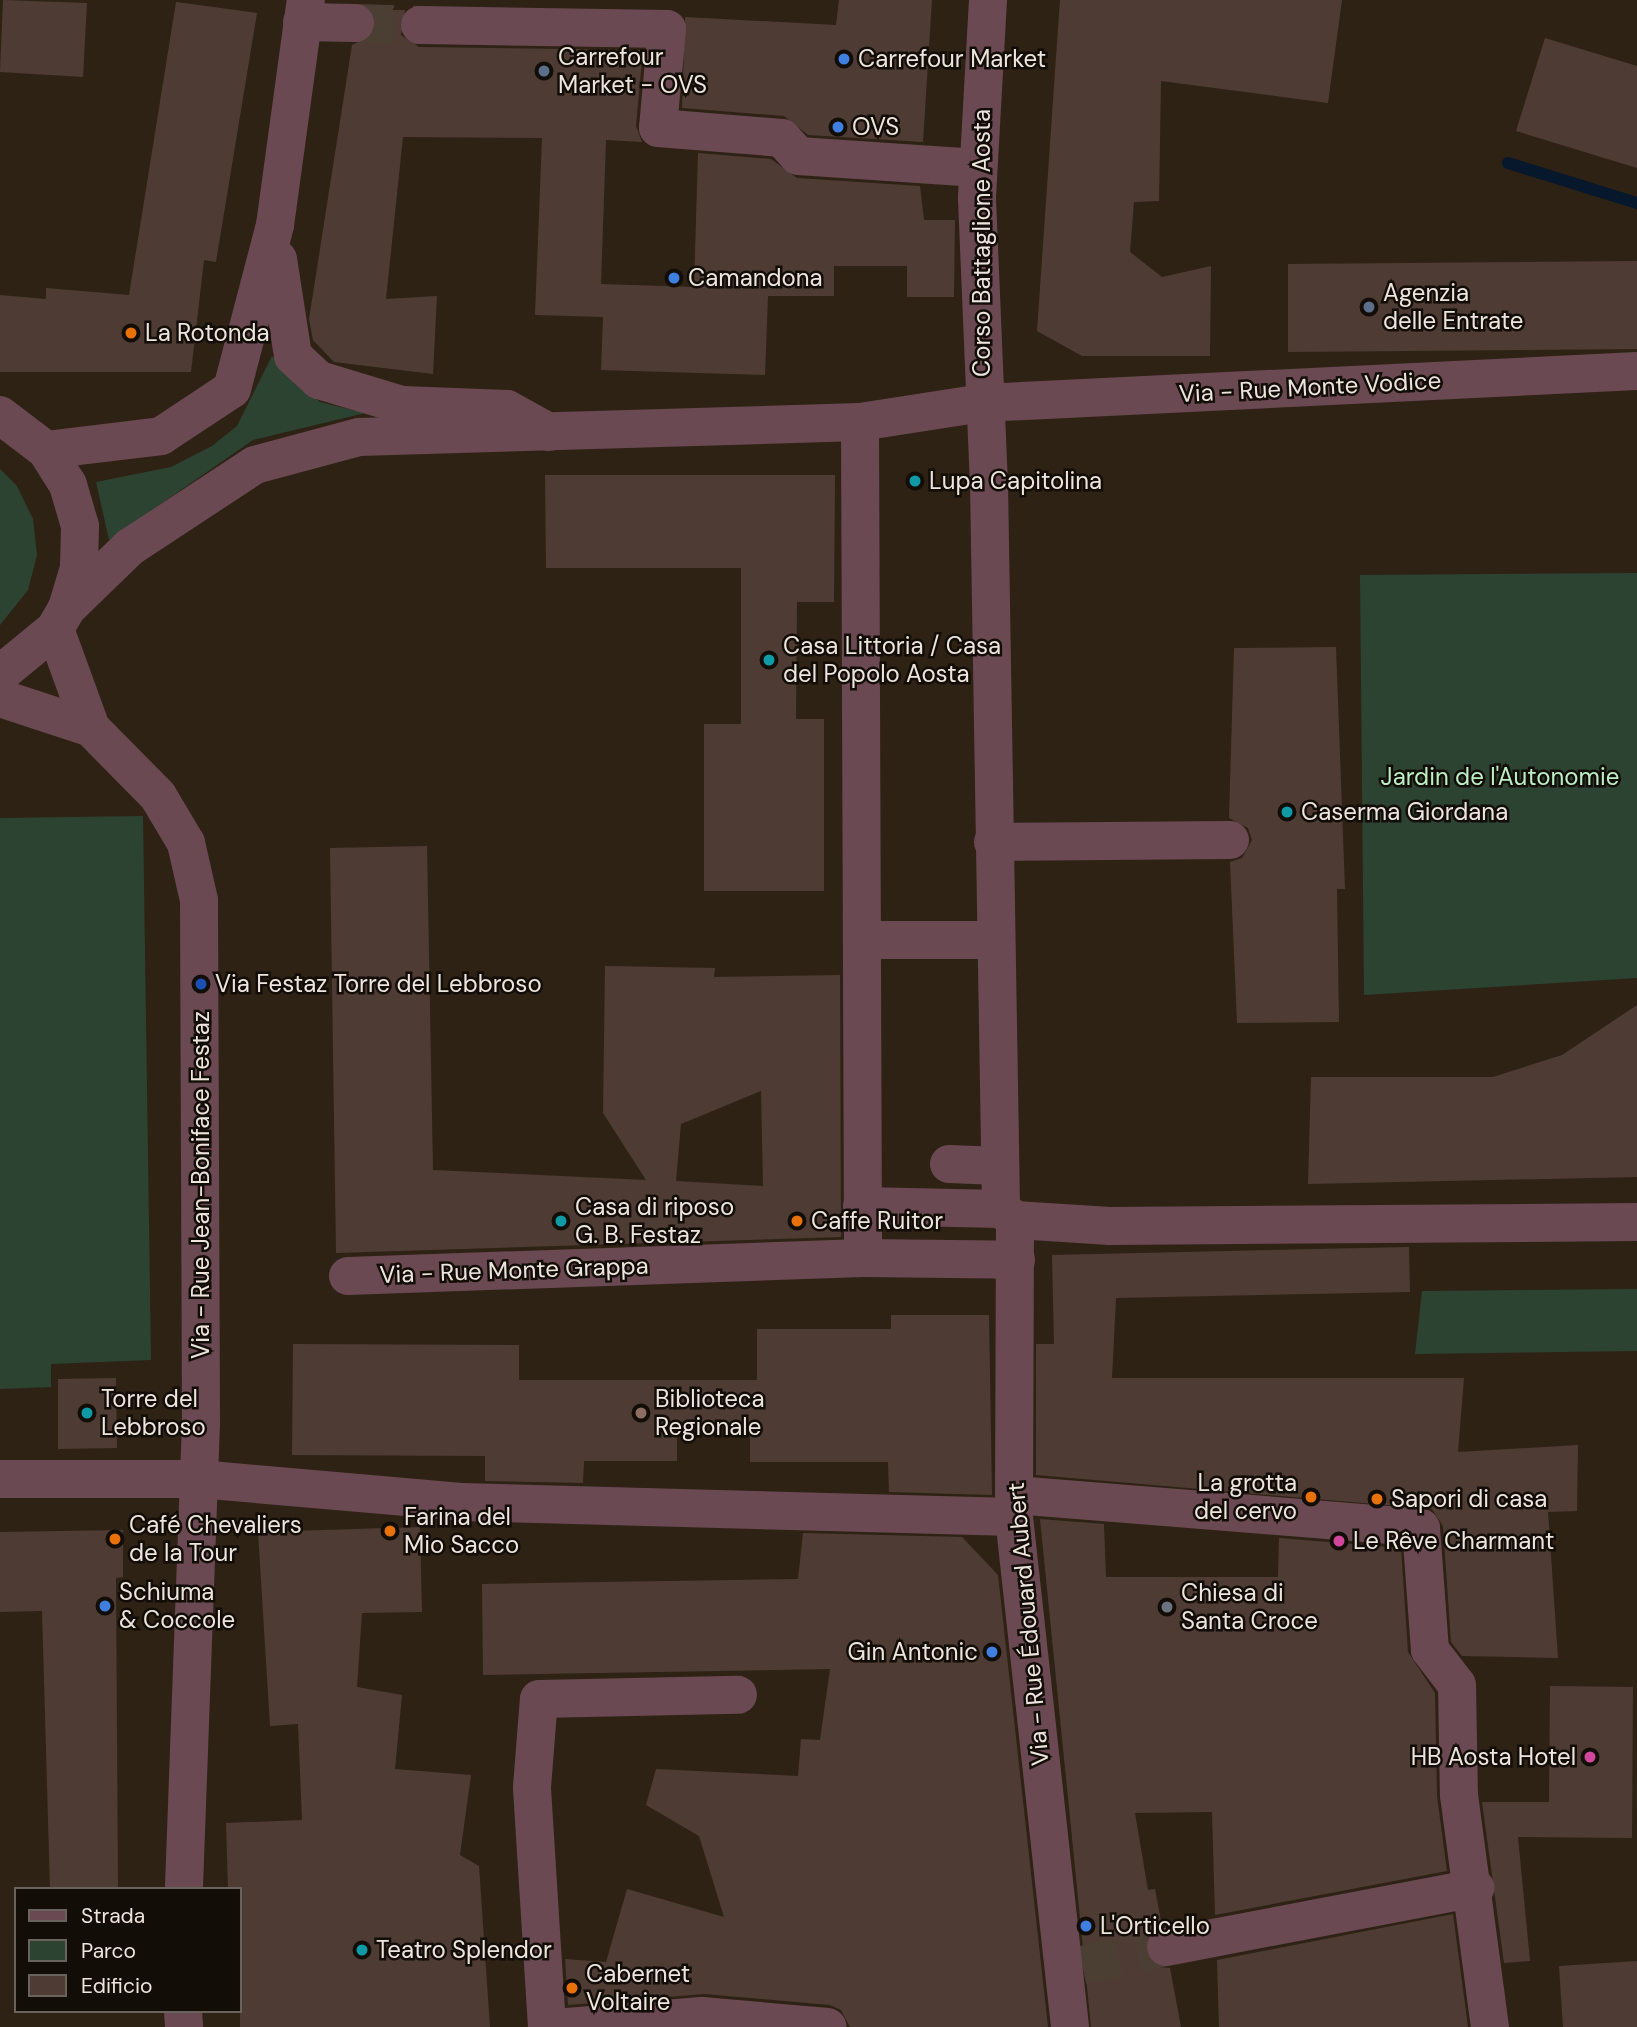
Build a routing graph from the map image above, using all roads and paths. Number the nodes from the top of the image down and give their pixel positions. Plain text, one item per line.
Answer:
1 (988, 0) edge
2 (304, 11) edge
3 (355, 23) tunnel mouth
4 (419, 25) tunnel mouth
5 (978, 168) junction
6 (275, 225) junction
7 (1637, 371) edge
8 (983, 403) junction
9 (0, 415) edge
10 (860, 422) junction
11 (551, 433) junction
12 (46, 450) junction
13 (61, 619) junction
14 (0, 674) edge
15 (0, 698) edge
16 (91, 728) junction
17 (1230, 840) dead end
18 (993, 842) junction
19 (863, 940) junction
20 (994, 940) junction
21 (949, 1164) dead end
22 (1000, 1166) junction
23 (862, 1206) junction
24 (1008, 1215) junction
25 (1637, 1222) edge
26 (863, 1258) junction
27 (1016, 1260) junction
28 (348, 1276) dead end
29 (0, 1479) edge
30 (199, 1479) junction
31 (1014, 1506) junction
32 (738, 1695) dead end
33 (184, 1887) edge
34 (1475, 1888) junction
35 (1166, 1947) tunnel mouth
36 (547, 2027) edge
37 (567, 2027) edge
38 (828, 2027) edge
39 (1070, 2027) edge
40 (1490, 2027) edge

1 - 5 street, Corso Battaglione Aosta
2 - 3 street
2 - 6 street
4 - 5 street
5 - 8 street, Corso Battaglione Aosta
6 - 11 street
6 - 12 street
7 - 8 street, Via - Rue Monte Vodice
8 - 10 street, Via - Rue Monte Vodice
8 - 18 street, Corso Battaglione Aosta
9 - 12 street
10 - 11 street, Via - Rue Monte Vodice
10 - 19 street
11 - 13 street, Via - Rue Monte Vodice
12 - 13 street
13 - 14 street, Via - Rue Monte Vodice
13 - 16 street
15 - 16 street
16 - 30 street, Via - Rue Jean-Boniface Festaz
17 - 18 street
18 - 20 street, Via - Rue Édouard Aubert
19 - 20 street
19 - 23 street
20 - 22 street, Via - Rue Édouard Aubert
21 - 22 street
22 - 24 street, Via - Rue Édouard Aubert
23 - 24 street
23 - 26 street
24 - 25 street
24 - 27 street, Via - Rue Édouard Aubert
26 - 27 street, Via - Rue Monte Grappa
26 - 28 street, Via - Rue Monte Grappa
27 - 31 street, Via - Rue Édouard Aubert
29 - 30 street
30 - 31 street
30 - 33 street, Via - Rue Jean-Boniface Festaz
31 - 34 street
31 - 39 street, Via - Rue Édouard Aubert
32 - 36 street
34 - 35 street
34 - 40 street
37 - 38 street

